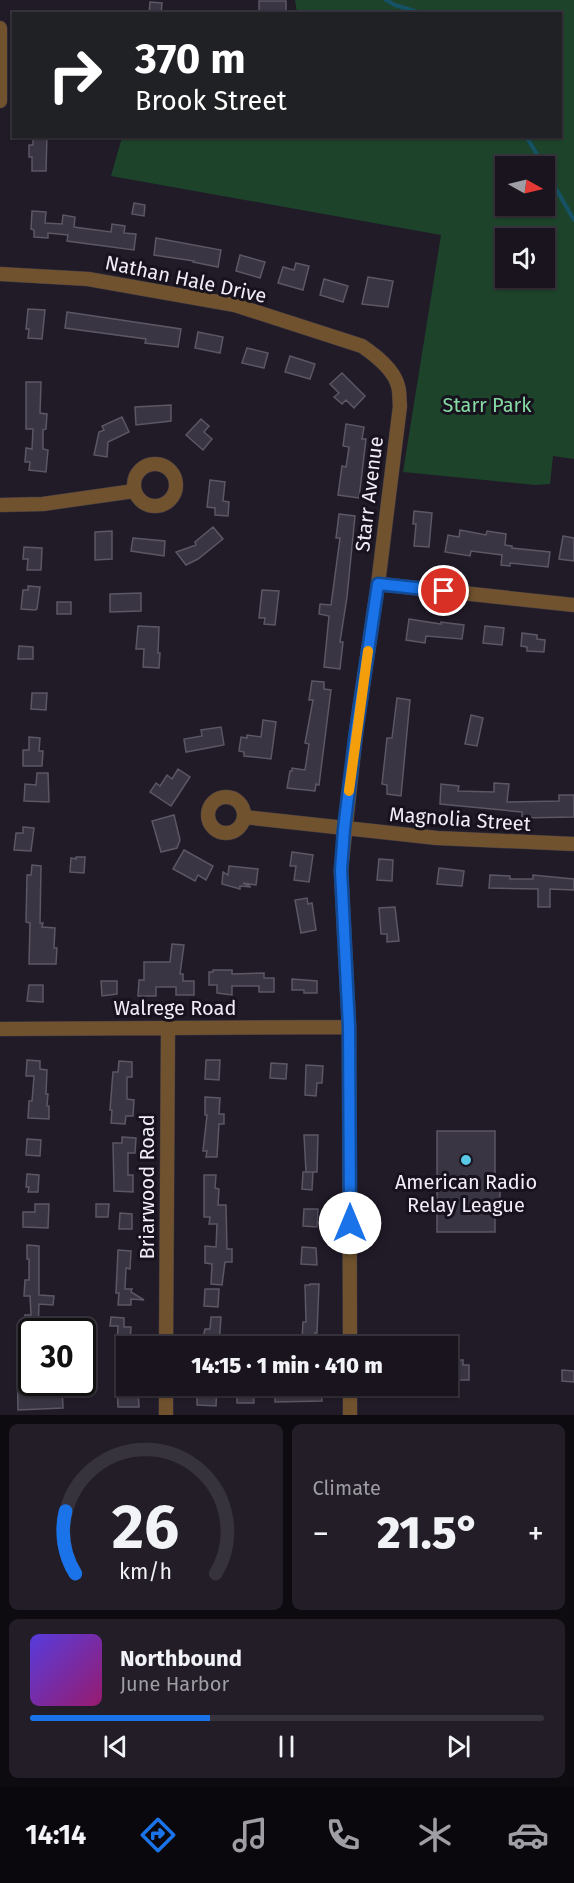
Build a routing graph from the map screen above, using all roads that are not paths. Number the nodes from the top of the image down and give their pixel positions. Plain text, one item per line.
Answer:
1 (0, 28) edge
2 (0, 101) edge
3 (0, 274) edge
4 (387, 367) joint
5 (134, 491) dead end
6 (0, 505) edge
7 (378, 584) junction
8 (574, 604) edge
9 (244, 817) dead end
10 (344, 829) junction
11 (574, 844) edge
12 (349, 1027) junction
13 (168, 1028) junction
14 (0, 1029) edge
15 (166, 1336) edge
16 (350, 1336) edge
17 (166, 1396) edge
18 (350, 1396) edge
19 (166, 1415) edge
20 (351, 1415) edge

1 - 2 street
3 - 4 street, Nathan Hale Drive
4 - 7 street, Starr Avenue
5 - 6 street
7 - 8 street
7 - 10 street, Starr Avenue
9 - 10 street, Magnolia Street
10 - 11 street, Magnolia Street
10 - 12 street, Starr Avenue
12 - 13 street, Walrege Road
12 - 16 street, Starr Avenue
13 - 14 street, Walrege Road
13 - 15 street, Briarwood Road
17 - 19 street
18 - 20 street

